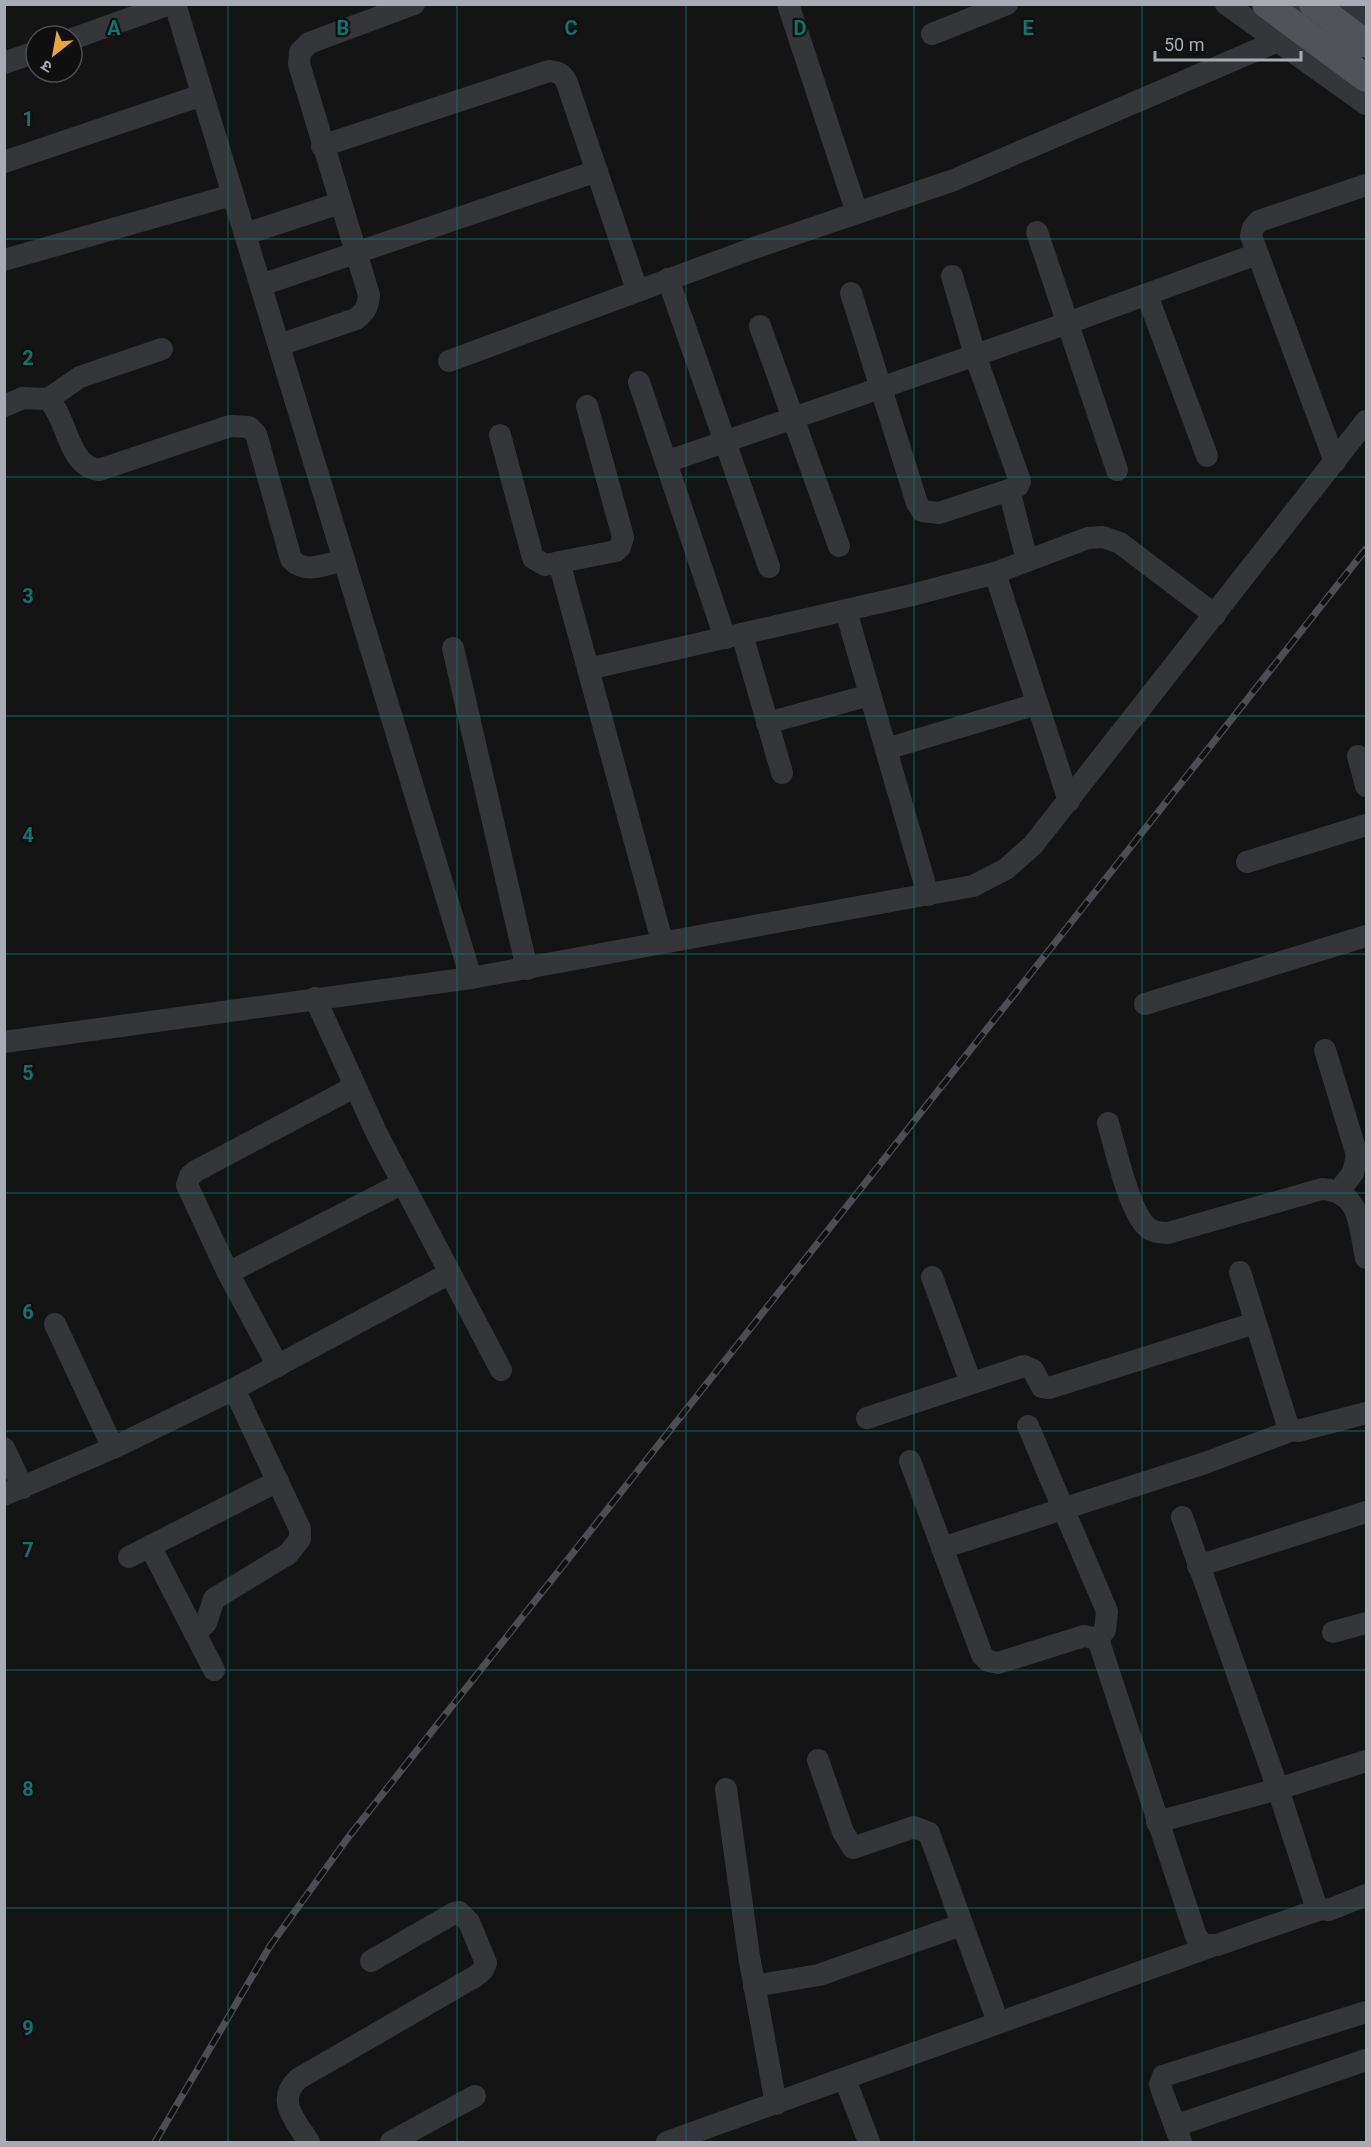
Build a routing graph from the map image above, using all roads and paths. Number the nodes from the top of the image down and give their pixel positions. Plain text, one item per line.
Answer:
1 (788, 4) edge
2 (1007, 4) edge
3 (1226, 4) edge
4 (1266, 4) edge
5 (1303, 4) edge
6 (1313, 4) edge
7 (1349, 4) edge
8 (168, 5) edge
9 (401, 7) edge
10 (1366, 17) edge
11 (932, 34) dead end
12 (84, 35) edge
13 (1278, 41) junction
14 (1366, 44) edge
15 (24, 56) edge
16 (4, 63) edge
17 (1366, 78) edge
18 (202, 95) junction
19 (1366, 104) edge
20 (322, 146) junction
21 (4, 162) edge
22 (597, 171) junction
23 (1366, 185) edge
24 (232, 195) junction
25 (340, 203) junction
26 (857, 213) junction
27 (1037, 232) dead end
28 (245, 234) junction
29 (1257, 254) junction
30 (356, 255) junction
31 (4, 260) edge
32 (952, 276) dead end
33 (668, 279) junction
34 (261, 285) junction
35 (637, 290) junction
36 (851, 293) dead end
37 (1147, 295) junction
38 (1068, 323) junction
39 (760, 326) dead end
40 (279, 345) junction
41 (162, 349) dead end
42 (975, 355) junction
43 (449, 361) dead end
44 (639, 382) dead end
45 (880, 388) junction
46 (48, 399) junction
47 (4, 406) edge
48 (587, 406) dead end
49 (795, 418) junction
50 (1366, 421) edge
51 (500, 435) dead end
52 (724, 442) junction
53 (1207, 456) dead end
54 (666, 462) junction
55 (1335, 462) junction
56 (1117, 470) dead end
57 (1009, 490) junction
58 (839, 546) dead end
59 (344, 560) junction
60 (1027, 561) junction
61 (559, 562) junction
62 (770, 567) dead end
63 (995, 573) junction
64 (846, 611) junction
65 (1215, 615) junction
66 (733, 636) junction
67 (453, 648) dead end
68 (588, 669) junction
69 (870, 695) junction
70 (1037, 704) junction
71 (767, 723) junction
72 (886, 749) junction
73 (1358, 756) dead end
74 (782, 773) dead end
75 (1366, 786) edge
76 (1069, 801) junction
77 (1366, 825) edge
78 (1247, 862) dead end
79 (928, 895) junction
80 (1366, 936) edge
81 (662, 941) junction
82 (527, 969) junction
83 (471, 978) junction
84 (315, 998) junction
85 (1145, 1004) dead end
86 (4, 1042) edge
87 (1325, 1050) dead end
88 (354, 1087) junction
89 (1108, 1123) dead end
90 (403, 1183) junction
91 (1339, 1191) junction
92 (1366, 1258) edge
93 (1240, 1272) dead end
94 (228, 1273) junction
95 (450, 1273) junction
96 (932, 1277) dead end
97 (1255, 1323) junction
98 (55, 1324) dead end
99 (278, 1366) junction
100 (501, 1370) dead end
101 (971, 1383) junction
102 (234, 1389) junction
103 (1366, 1413) edge
104 (867, 1418) dead end
105 (1028, 1426) dead end
106 (1293, 1430) junction
107 (4, 1448) edge
108 (113, 1448) junction
109 (910, 1461) dead end
110 (278, 1481) junction
111 (14, 1492) edge
112 (1061, 1509) junction
113 (1366, 1512) edge
114 (1182, 1517) dead end
115 (150, 1546) junction
116 (942, 1548) junction
117 (129, 1557) dead end
118 (1198, 1566) junction
119 (1366, 1623) edge
120 (1333, 1632) dead end
121 (195, 1634) junction
122 (1098, 1639) junction
123 (214, 1670) dead end
124 (818, 1760) dead end
125 (1366, 1761) edge
126 (726, 1789) dead end
127 (1278, 1789) junction
128 (1157, 1822) junction
129 (1366, 1895) edge
130 (1321, 1909) junction
131 (961, 1925) junction
132 (1210, 1947) junction
133 (371, 1961) dead end
134 (754, 1986) junction
135 (1366, 2012) edge
136 (998, 2022) junction
137 (1366, 2061) edge
138 (845, 2079) junction
139 (475, 2096) dead end
140 (776, 2104) junction
141 (1178, 2134) edge
142 (309, 2142) edge
143 (391, 2142) edge
144 (667, 2142) edge
145 (869, 2142) edge

1 - 26 street
2 - 11 street
3 - 13 street
4 - 17 main road, bridge
5 - 13 street
6 - 14 main road
7 - 10 street
8 - 12 street
8 - 18 street
9 - 20 street
13 - 19 street
13 - 26 street
15 - 16 street
18 - 21 street
18 - 24 street
20 - 22 street
20 - 25 street
22 - 30 street
22 - 35 street
23 - 29 street
24 - 28 street
24 - 31 street
25 - 28 street
25 - 30 street
26 - 33 street
27 - 38 street
28 - 34 street
29 - 37 street
29 - 55 street
30 - 34 street
30 - 40 street
32 - 42 street
33 - 35 street
33 - 52 street
34 - 40 street
35 - 43 street
36 - 45 street
37 - 38 street
37 - 53 street
38 - 42 street
38 - 56 street
39 - 49 street
40 - 59 street
41 - 46 street
42 - 45 street
42 - 57 street
44 - 54 street
45 - 49 street
45 - 57 street
46 - 47 street
46 - 59 street
48 - 61 street
49 - 52 street
49 - 58 street
50 - 55 street
51 - 61 street
52 - 54 street
52 - 62 street
54 - 66 street
55 - 65 street
57 - 60 street
59 - 83 street
60 - 63 street
60 - 65 street
61 - 68 street
63 - 64 street
63 - 70 street
64 - 66 street
64 - 69 street
65 - 76 street
66 - 68 street
66 - 71 street
67 - 82 street
68 - 81 street
69 - 71 street
69 - 72 street
70 - 72 street
70 - 76 street
71 - 74 street
72 - 79 street
73 - 75 street
76 - 79 street
77 - 78 street
79 - 81 street
80 - 85 street
81 - 82 street
82 - 83 street
83 - 84 street
84 - 86 street
84 - 88 street
87 - 91 street
88 - 90 street
88 - 94 street
89 - 91 street
90 - 94 street
90 - 95 street
91 - 92 street
93 - 97 street
94 - 99 street
95 - 99 street
95 - 100 street
96 - 101 street
97 - 101 street
97 - 106 street
98 - 108 street
99 - 102 street
101 - 104 street
102 - 108 street
102 - 110 street
103 - 106 street
105 - 112 street
106 - 112 street
107 - 111 street
108 - 111 street
109 - 116 street
110 - 115 street
110 - 121 street
112 - 116 street
112 - 122 street
113 - 118 street
114 - 118 street
115 - 117 street
115 - 121 street
116 - 122 street
118 - 127 street
119 - 120 street
121 - 123 street
122 - 128 street
124 - 131 street
125 - 127 street
126 - 134 street
127 - 128 street
127 - 130 street
128 - 132 street
129 - 130 street
130 - 132 street
131 - 134 street
131 - 136 street
132 - 136 street
133 - 142 street
134 - 140 street
135 - 141 street
136 - 138 street
137 - 141 street
138 - 140 street
138 - 145 street
139 - 143 street
140 - 144 street

